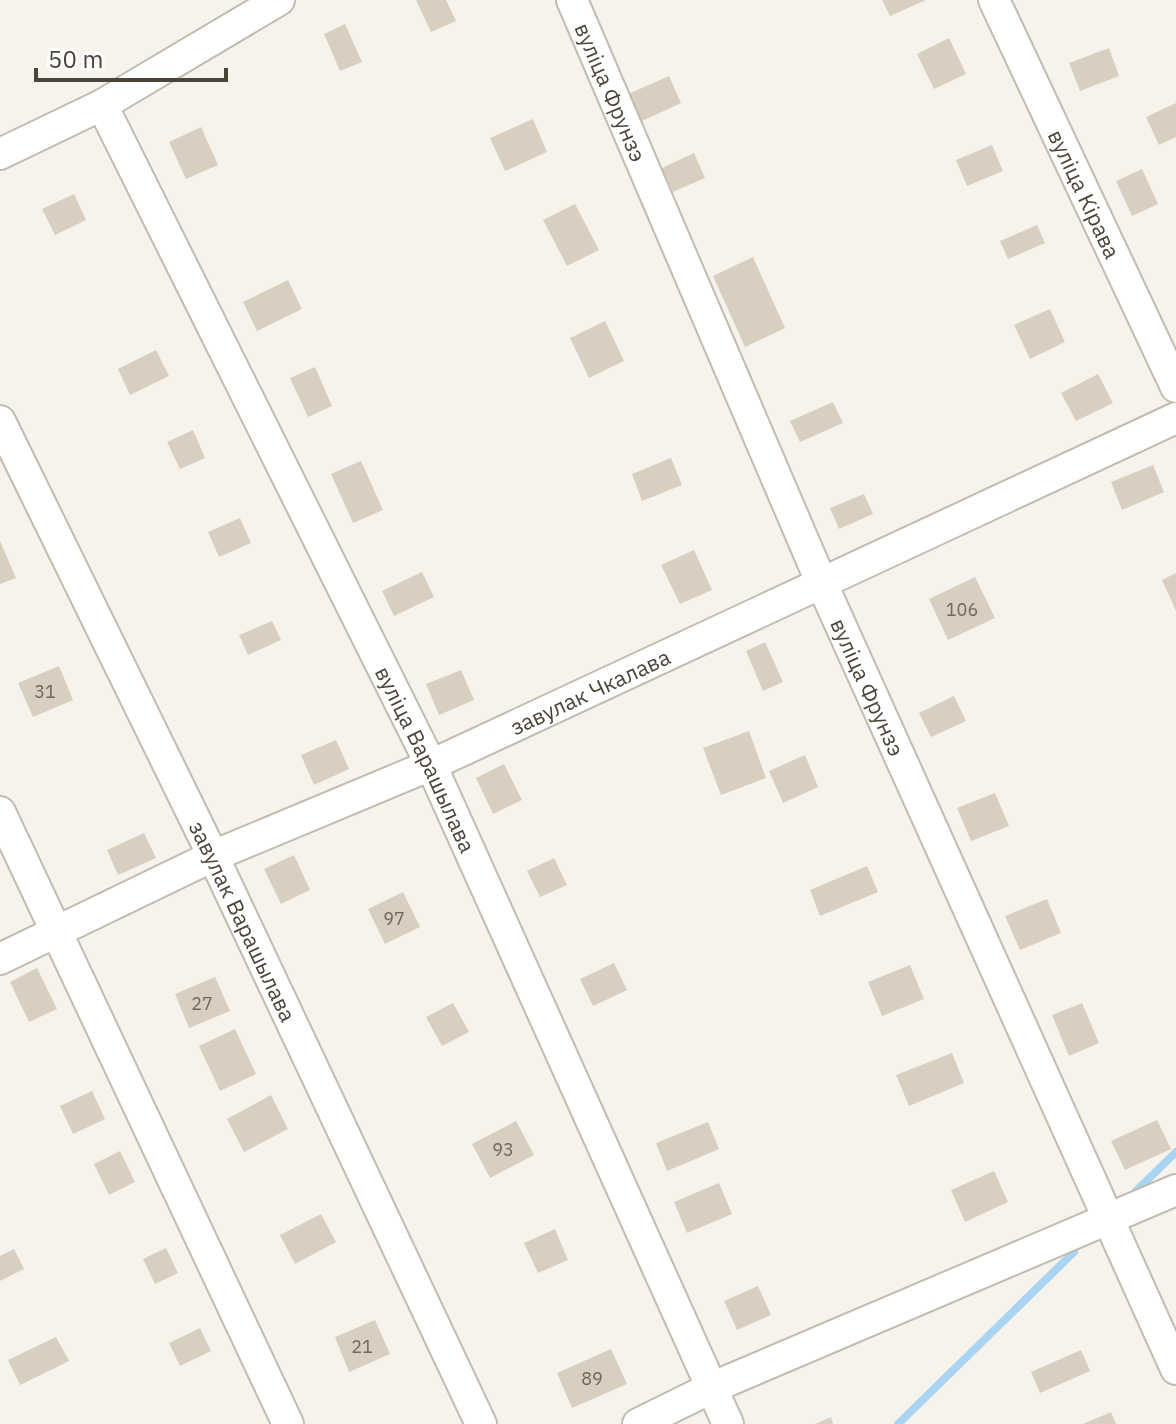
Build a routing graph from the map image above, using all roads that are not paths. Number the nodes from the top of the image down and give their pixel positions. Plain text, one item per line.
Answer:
1 (279, 0) edge
2 (572, 0) edge
3 (994, 0) edge
4 (102, 105) junction
5 (0, 154) edge
6 (1176, 387) edge
7 (1176, 418) edge
8 (0, 421) edge
9 (822, 584) junction
10 (431, 765) junction
11 (0, 812) edge
12 (213, 856) junction
13 (57, 933) junction
14 (0, 959) edge
15 (1176, 1190) edge
16 (1109, 1220) junction
17 (1176, 1369) edge
18 (711, 1388) junction
19 (288, 1424) edge
20 (481, 1424) edge
21 (638, 1424) edge
22 (728, 1424) edge

1 - 4 street
2 - 9 street, вуліца Фрунзэ
3 - 6 street, вуліца Кірава
4 - 5 street
4 - 10 street, вуліца Варашылава
7 - 9 street, завулак Чкалава
8 - 12 street, завулак Варашылава
9 - 10 street, завулак Чкалава
9 - 16 street, вуліца Фрунзэ
10 - 12 street, завулак Чкалава
10 - 18 street, вуліца Варашылава
11 - 13 street
12 - 13 street, завулак Чкалава
12 - 20 street, завулак Варашылава
13 - 14 street, завулак Чкалава
13 - 19 street
15 - 16 street
16 - 17 street, вуліца Фрунзэ
16 - 18 street
18 - 21 street
18 - 22 street, вуліца Варашылава

